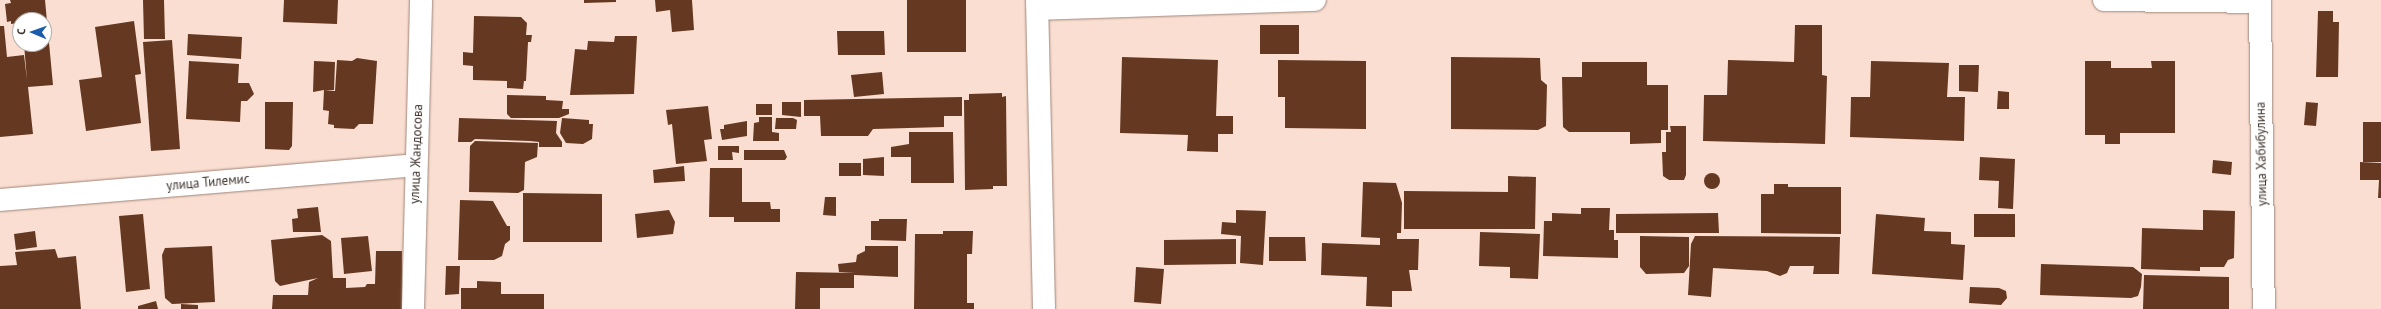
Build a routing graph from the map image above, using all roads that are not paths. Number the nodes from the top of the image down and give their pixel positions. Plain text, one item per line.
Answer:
1 (421, 0) edge
2 (1315, 0) edge
3 (2104, 0) edge
4 (2260, 1) edge
5 (1038, 4) edge
6 (416, 165) junction
7 (0, 200) edge
8 (413, 309) edge
9 (1044, 309) edge
10 (2264, 309) edge

1 - 6 street, улица Жандосова
2 - 5 street
3 - 4 street
4 - 10 street, улица Хабибулина
5 - 9 street
6 - 7 street, улица Тилемис
6 - 8 street, улица Жандосова

